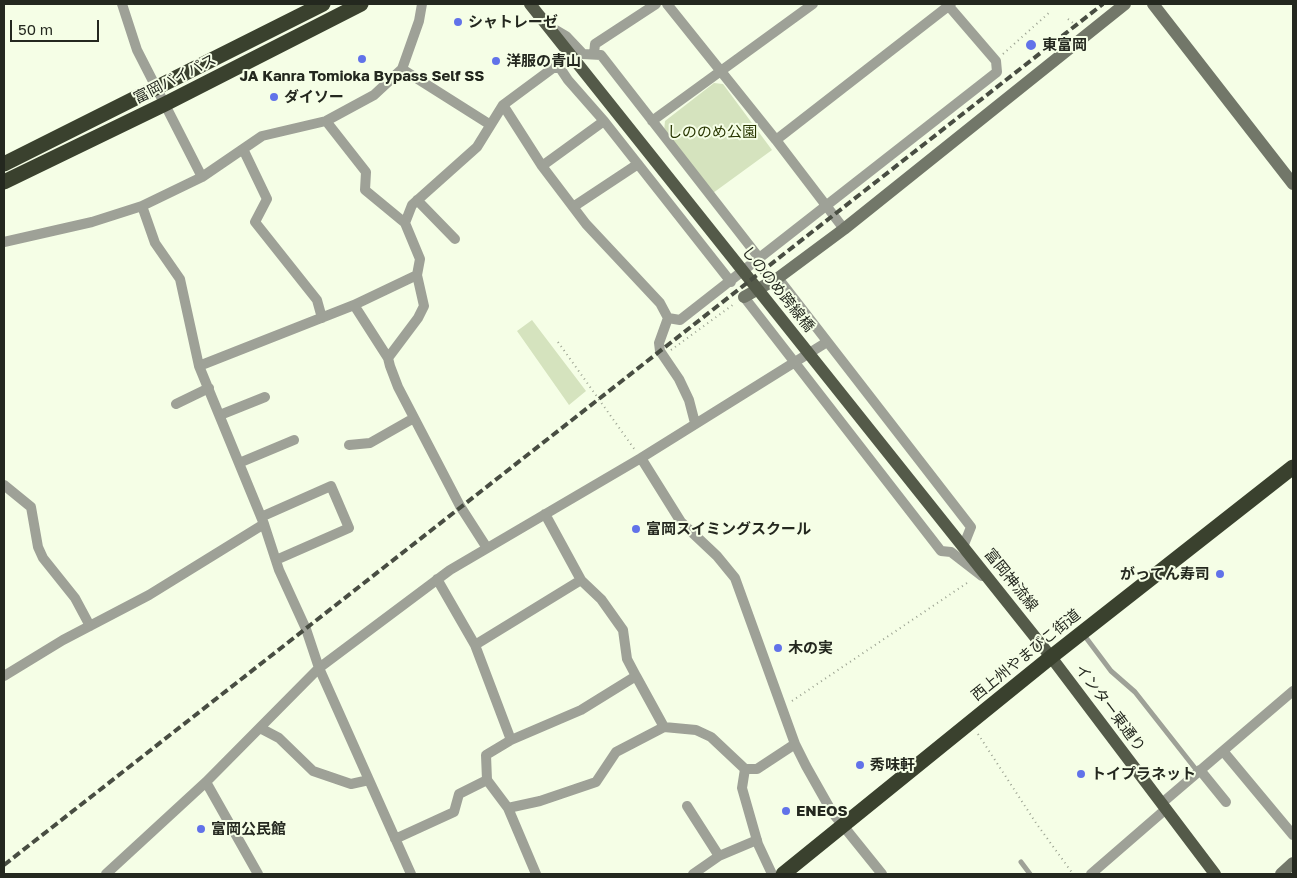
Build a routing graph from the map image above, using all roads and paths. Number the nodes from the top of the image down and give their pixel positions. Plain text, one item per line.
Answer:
1 (122, 4) edge
2 (323, 4) edge
3 (361, 4) edge
4 (422, 4) edge
5 (530, 4) edge
6 (656, 4) edge
7 (667, 4) edge
8 (813, 4) edge
9 (949, 4) edge
10 (1126, 4) edge
11 (1153, 4) edge
12 (1051, 11) dead end
13 (546, 24) junction
14 (567, 51) junction
15 (594, 54) junction
16 (996, 60) junction
17 (560, 68) junction
18 (402, 69) junction
19 (720, 72) junction
20 (156, 90) junction
21 (165, 104) junction
22 (503, 104) junction
23 (326, 121) junction
24 (604, 121) junction
25 (652, 121) junction
26 (489, 124) junction
27 (776, 140) junction
28 (243, 149) junction
29 (4, 164) edge
30 (638, 164) junction
31 (542, 166) junction
32 (202, 177) junction
33 (4, 182) edge
34 (1293, 184) edge
35 (417, 200) junction
36 (826, 205) junction
37 (142, 206) junction
38 (573, 207) junction
39 (405, 223) junction
40 (844, 228) junction
41 (454, 239) dead end
42 (4, 242) edge
43 (760, 259) junction
44 (417, 275) junction
45 (778, 278) junction
46 (731, 282) junction
47 (744, 297) junction
48 (354, 305) junction
49 (322, 318) junction
50 (668, 318) junction
51 (558, 342) dead end
52 (827, 342) junction
53 (663, 356) junction
54 (388, 358) junction
55 (794, 363) junction
56 (198, 366) junction
57 (209, 388) junction
58 (265, 397) dead end
59 (176, 404) dead end
60 (220, 415) junction
61 (414, 418) junction
62 (695, 424) junction
63 (294, 440) dead end
64 (349, 446) dead end
65 (640, 458) junction
66 (239, 463) junction
67 (1291, 472) edge
68 (4, 485) edge
69 (545, 514) junction
70 (262, 521) junction
71 (963, 547) junction
72 (487, 548) junction
73 (276, 560) junction
74 (437, 579) junction
75 (581, 580) junction
76 (966, 583) dead end
77 (995, 586) junction
78 (90, 626) junction
79 (1082, 633) junction
80 (475, 645) junction
81 (1051, 657) junction
82 (319, 668) junction
83 (4, 676) edge
84 (636, 676) junction
85 (1293, 691) edge
86 (782, 708) junction
87 (970, 722) junction
88 (664, 727) junction
89 (260, 728) junction
90 (511, 740) junction
91 (795, 744) junction
92 (1223, 751) junction
93 (745, 769) junction
94 (1199, 771) junction
95 (369, 780) junction
96 (487, 780) junction
97 (206, 782) junction
98 (1226, 802) dead end
99 (688, 806) dead end
100 (1164, 806) junction
101 (508, 808) junction
102 (843, 827) junction
103 (1293, 835) edge
104 (395, 839) junction
105 (757, 840) junction
106 (719, 856) junction
107 (1021, 862) dead end
108 (1293, 863) edge
109 (106, 874) edge
110 (258, 874) edge
111 (410, 874) edge
112 (536, 874) edge
113 (693, 874) edge
114 (772, 874) edge
115 (783, 874) edge
116 (882, 874) edge
117 (1030, 874) edge
118 (1073, 874) edge
119 (1091, 874) edge
120 (1215, 874) edge
121 (1281, 874) edge

1 - 20 street
2 - 20 highway, 富岡バイパス
3 - 21 highway, 富岡バイパス
4 - 18 street
5 - 13 main road
6 - 15 street
7 - 19 street
8 - 19 street
9 - 16 street
9 - 27 street
10 - 40 street
11 - 34 street
12 - 16 path
13 - 14 main road
13 - 15 street
14 - 17 street
14 - 71 main road, しののめ跨線橋
15 - 25 street
16 - 36 street
17 - 22 street
17 - 24 street
18 - 23 street
18 - 26 street
19 - 25 street
19 - 27 street
20 - 21 street
20 - 29 highway, 富岡バイパス
21 - 32 street
21 - 33 highway, 富岡バイパス
22 - 26 street
22 - 31 street
23 - 28 street
23 - 39 street
24 - 30 street
24 - 31 street
25 - 43 street
26 - 35 street
27 - 36 street
28 - 32 street
28 - 49 street
30 - 38 street
30 - 46 street
31 - 38 street
32 - 37 street
35 - 39 street
35 - 41 street
36 - 40 street
36 - 43 street
37 - 42 street
37 - 56 street
38 - 50 street
39 - 44 street
40 - 45 street
43 - 46 street
44 - 48 street
44 - 54 street
45 - 47 street
45 - 52 street
46 - 50 street
47 - 53 path
47 - 55 street
48 - 49 street
48 - 54 street
49 - 56 street
50 - 53 street
51 - 65 path
52 - 55 street
52 - 71 street
53 - 62 street
54 - 61 street
55 - 62 street
55 - 77 street
56 - 57 street
57 - 59 street
57 - 60 street
58 - 60 street
60 - 66 street
61 - 64 street
61 - 72 street
62 - 65 street
63 - 66 street
65 - 69 street
65 - 86 street
66 - 70 street
67 - 79 highway, 西上州やまびこ街道
68 - 78 street
69 - 72 street
69 - 75 street
70 - 73 street
70 - 73 street
70 - 78 street
71 - 77 main road, 富岡神流線
72 - 74 street
73 - 82 street
74 - 80 street
74 - 82 street
75 - 80 street
75 - 84 street
76 - 86 path
77 - 81 main road, 富岡神流線
78 - 83 street
79 - 81 highway, 西上州やまびこ街道
79 - 94 lane
80 - 90 street
81 - 87 highway, 西上州やまびこ街道
81 - 100 main road, インター東通り
82 - 89 street
82 - 95 street
84 - 88 street
84 - 90 street
85 - 92 street
86 - 91 street
87 - 102 highway, 西上州やまびこ街道
87 - 118 path
88 - 93 street
88 - 101 street
89 - 95 street
89 - 97 street
90 - 96 street
91 - 93 street
91 - 102 street
92 - 94 street
92 - 103 street
93 - 105 street
94 - 98 street
94 - 100 street
95 - 104 street
96 - 101 street
96 - 104 street
97 - 109 street
97 - 110 street
99 - 106 street
100 - 119 street
100 - 120 main road, インター東通り
101 - 112 street
102 - 115 highway, 西上州やまびこ街道
102 - 116 street
104 - 111 street
105 - 106 street
105 - 114 street
106 - 113 street
107 - 117 lane
108 - 121 street

